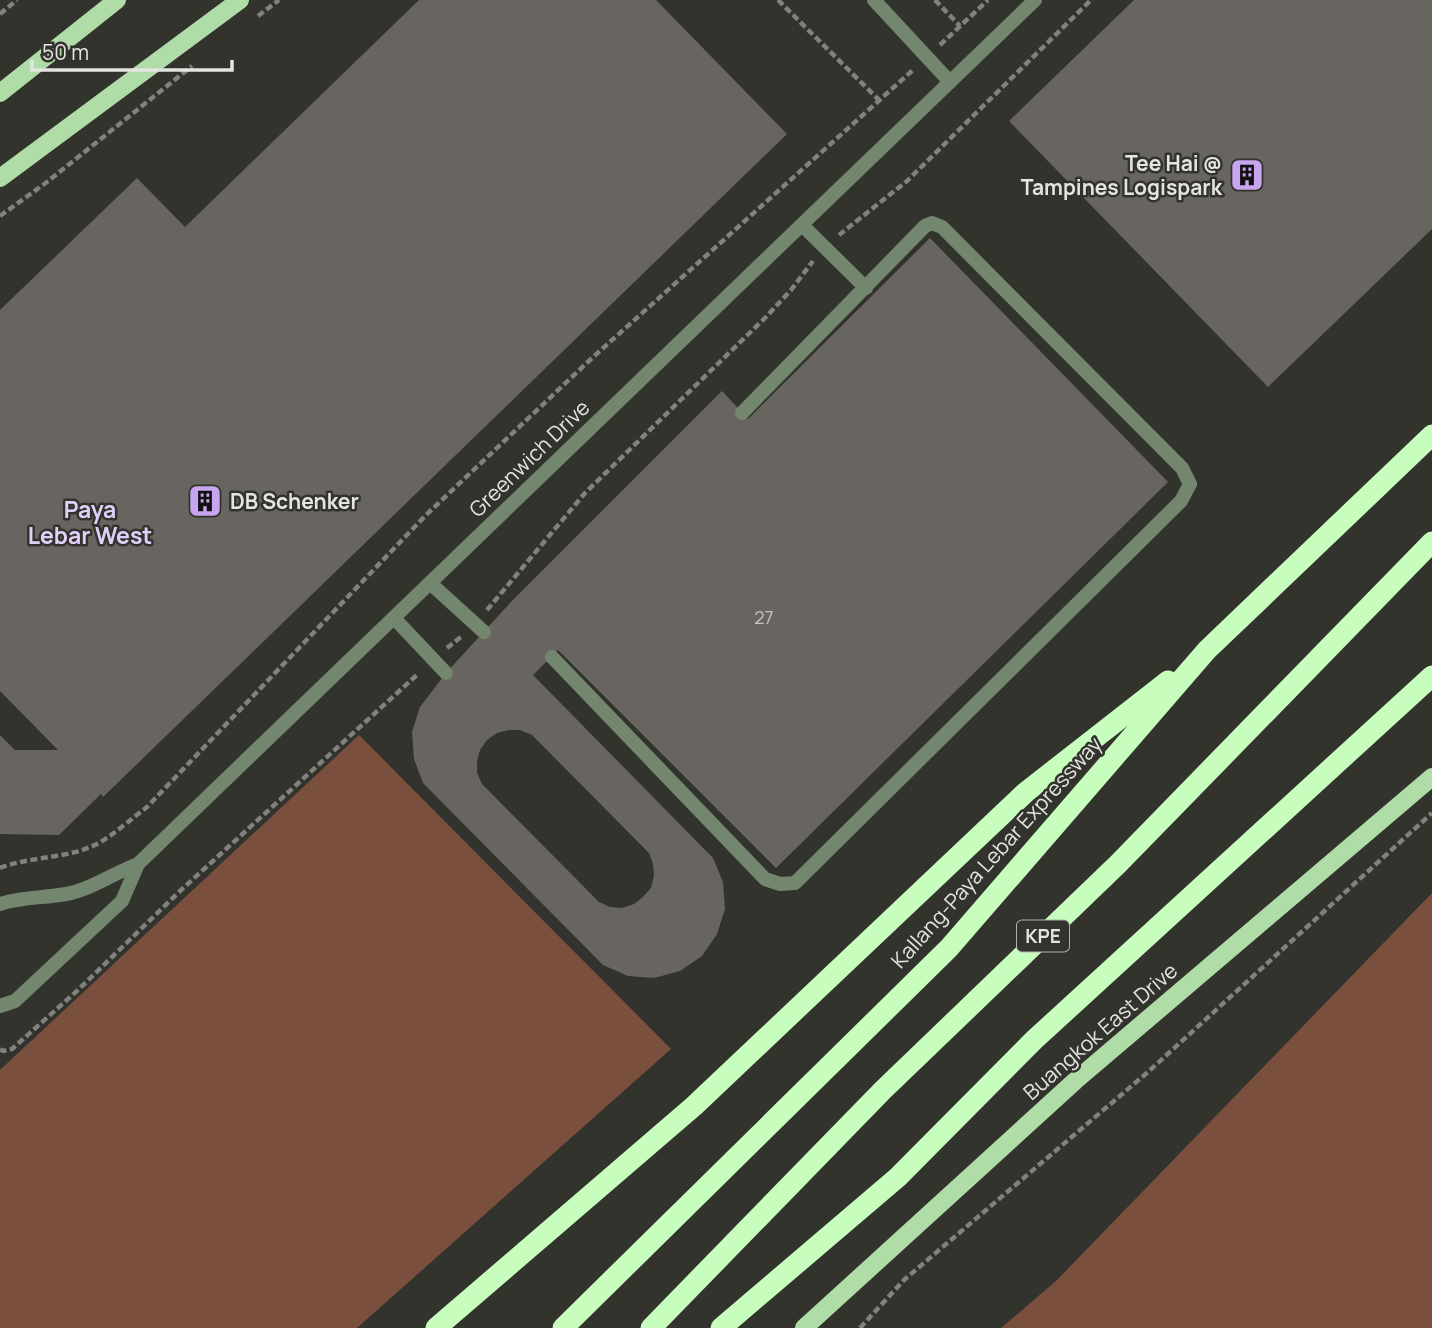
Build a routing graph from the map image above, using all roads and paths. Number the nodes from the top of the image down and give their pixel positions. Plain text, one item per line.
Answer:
1 (17, 0) edge
2 (117, 0) edge
3 (240, 0) edge
4 (778, 0) edge
5 (874, 0) edge
6 (935, 0) edge
7 (988, 0) edge
8 (1035, 0) edge
9 (1091, 0) edge
10 (0, 13) edge
11 (960, 26) junction
12 (928, 57) junction
13 (199, 60) dead end
14 (950, 82) junction
15 (0, 93) edge
16 (880, 100) junction
17 (0, 178) edge
18 (0, 216) edge
19 (802, 225) junction
20 (823, 248) junction
21 (866, 288) junction
22 (742, 413) dead end
23 (1432, 435) edge
24 (1432, 542) edge
25 (430, 583) junction
26 (394, 618) junction
27 (480, 628) junction
28 (1207, 650) junction
29 (551, 657) dead end
30 (433, 660) junction
31 (446, 673) dead end
32 (1432, 676) edge
33 (1432, 777) edge
34 (1432, 813) edge
35 (138, 864) junction
36 (0, 868) edge
37 (0, 904) edge
38 (0, 1006) edge
39 (0, 1049) edge
40 (436, 1328) edge
41 (563, 1328) edge
42 (651, 1328) edge
43 (721, 1328) edge
44 (804, 1328) edge
45 (860, 1328) edge

1 - 10 path
2 - 15 main road
3 - 17 main road
4 - 16 path
5 - 12 lane
6 - 11 path
7 - 11 path
8 - 14 lane, Greenwich Drive
9 - 20 path
11 - 12 path
12 - 14 lane
12 - 16 path
13 - 18 path
14 - 19 lane, Greenwich Drive
16 - 36 path
19 - 20 lane
19 - 25 lane, Greenwich Drive
20 - 21 lane
20 - 27 path
21 - 22 lane
21 - 29 lane
23 - 28 highway, Kallang-Paya Lebar Expressway
24 - 42 highway, KPE
25 - 26 lane, Greenwich Drive
25 - 27 lane
26 - 30 lane
26 - 35 lane, Greenwich Drive
27 - 30 path
28 - 40 highway
28 - 41 highway, Kallang-Paya Lebar Expressway
30 - 31 lane
30 - 39 path
32 - 43 highway
33 - 44 main road, Buangkok East Drive
34 - 45 path
35 - 37 lane, Greenwich Drive
35 - 38 lane, Greenwich Drive

